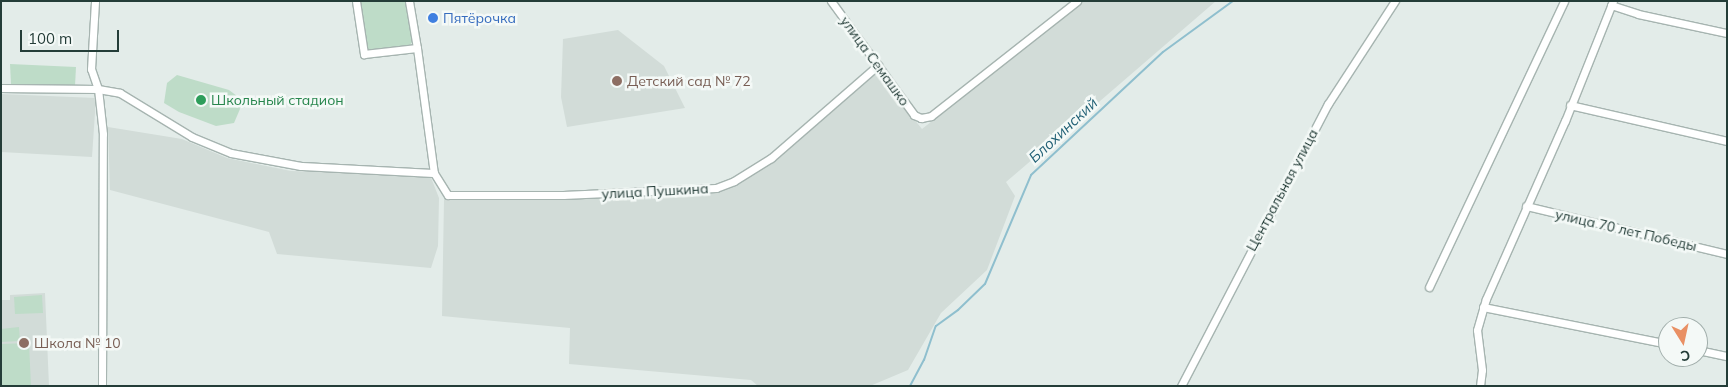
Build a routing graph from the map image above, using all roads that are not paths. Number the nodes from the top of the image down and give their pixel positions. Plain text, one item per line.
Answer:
1 (95, 1) edge
2 (356, 1) edge
3 (409, 1) edge
4 (831, 1) edge
5 (1077, 1) edge
6 (1395, 1) edge
7 (1564, 1) edge
8 (1612, 3) edge
9 (1727, 32) edge
10 (417, 48) junction
11 (878, 65) junction
12 (1, 88) edge
13 (98, 88) junction
14 (1570, 105) junction
15 (1727, 141) edge
16 (434, 172) junction
17 (1526, 206) junction
18 (1727, 254) edge
19 (1429, 287) dead end
20 (1483, 307) junction
21 (1658, 342) edge
22 (1708, 352) edge
23 (1727, 356) edge
24 (102, 386) edge
25 (1181, 386) edge
26 (1480, 386) edge

1 - 13 street
2 - 10 street
3 - 10 street
4 - 11 street, улица Семашко
5 - 11 street, улица Семашко
6 - 25 street, Центральная улица
7 - 19 street
8 - 9 street
8 - 14 street
10 - 16 street
11 - 16 street, улица Пушкина
12 - 13 street
13 - 16 street
13 - 24 street
14 - 15 street
14 - 17 street
17 - 18 street, улица 70 лет Победы
17 - 20 street
20 - 21 street
20 - 26 street
22 - 23 street

